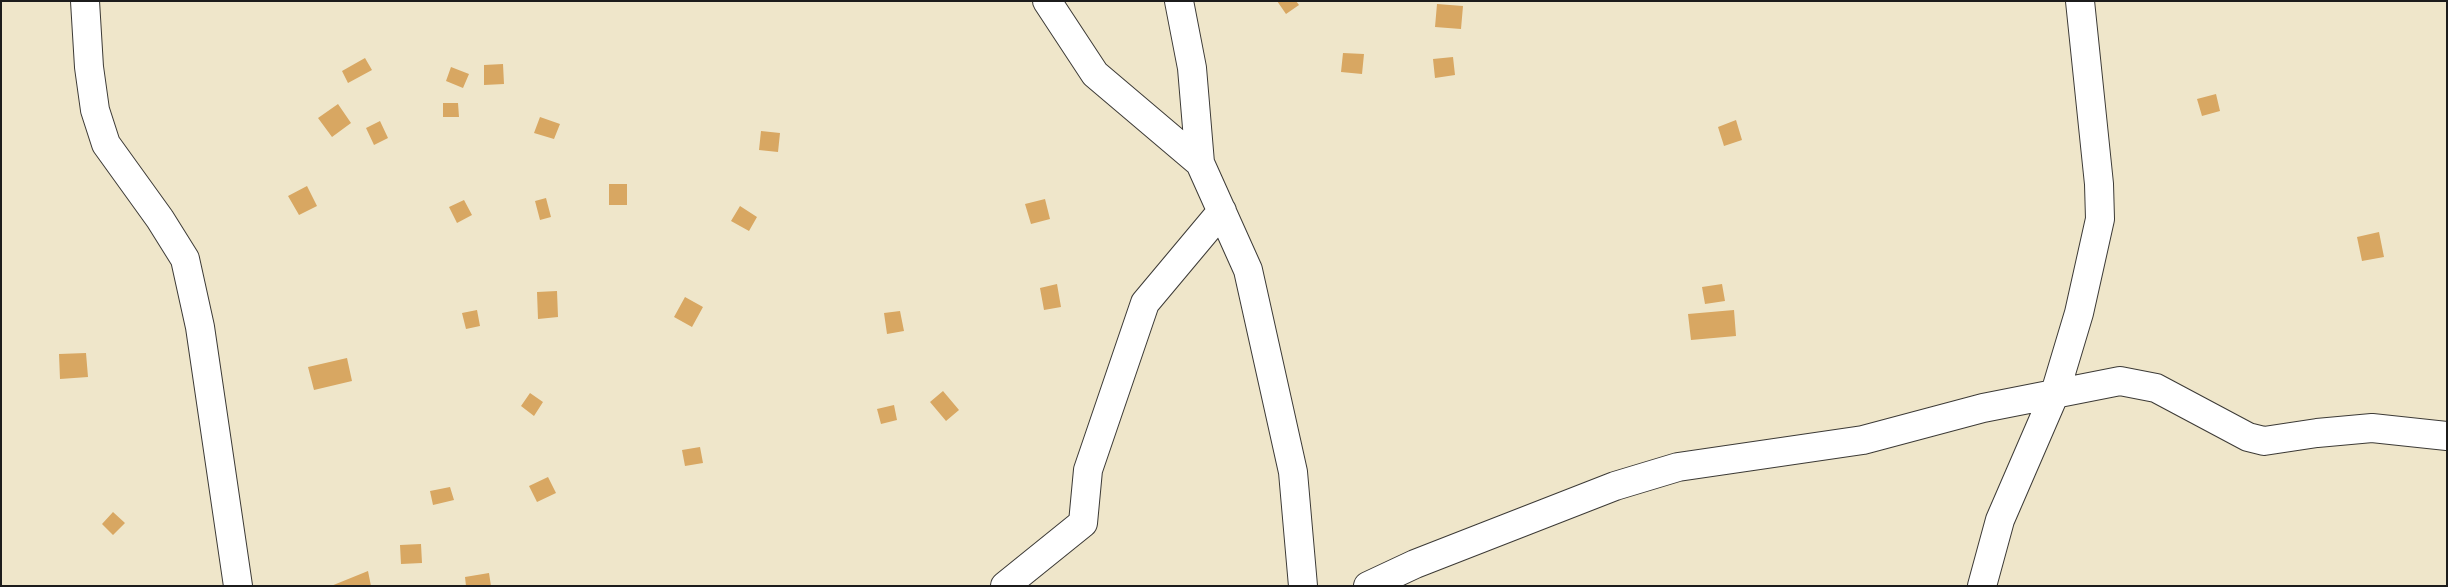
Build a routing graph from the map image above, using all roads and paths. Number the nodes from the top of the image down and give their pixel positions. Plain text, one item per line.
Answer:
1 (85, 1) edge
2 (1047, 1) edge
3 (1179, 1) edge
4 (2080, 1) edge
5 (1200, 163) junction
6 (1222, 211) junction
7 (2055, 393) junction
8 (2447, 436) edge
9 (238, 586) edge
10 (1005, 586) edge
11 (1303, 586) edge
12 (1368, 586) edge
13 (1982, 586) edge

1 - 9 street
2 - 5 street
3 - 5 street
4 - 7 street
5 - 6 street
6 - 10 street
6 - 11 street
7 - 8 street
7 - 12 street
7 - 13 street

